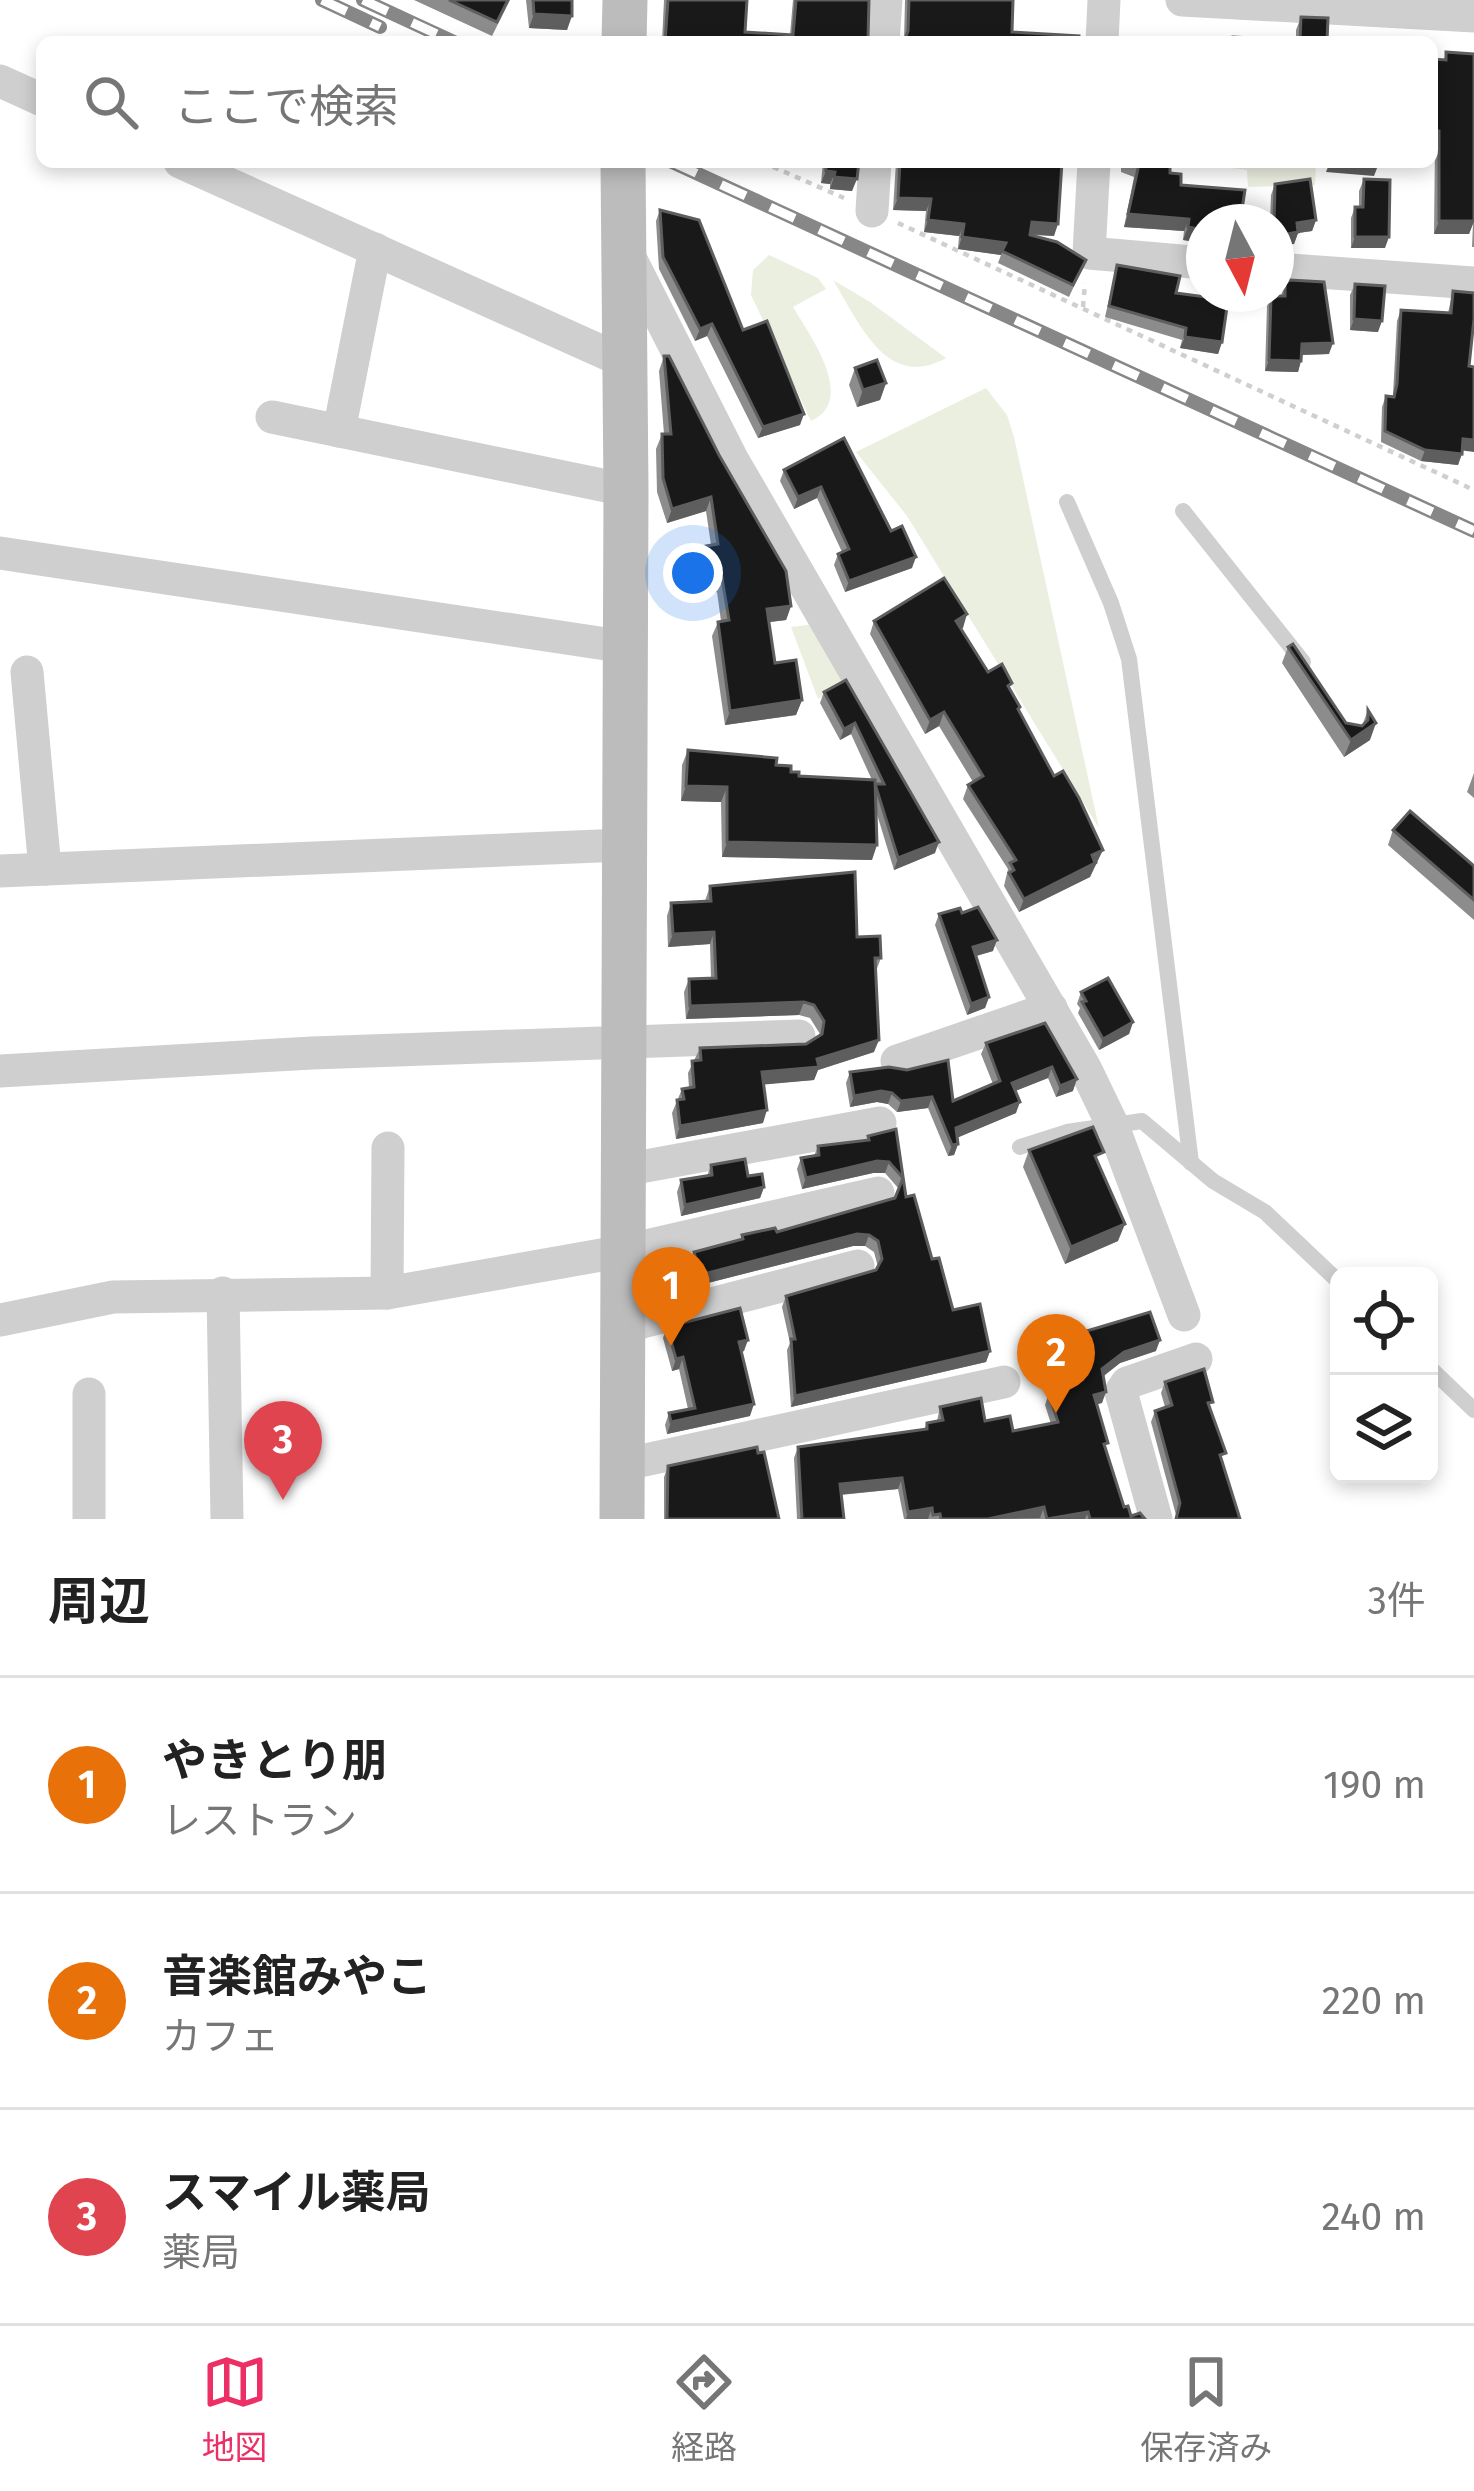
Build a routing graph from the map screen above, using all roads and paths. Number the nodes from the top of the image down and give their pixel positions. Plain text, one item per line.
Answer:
1 (625, 0) edge
2 (886, 0) edge
3 (1104, 0) edge
4 (1182, 0) edge
5 (1474, 16) edge
6 (624, 36) edge
7 (883, 36) edge
8 (1102, 36) edge
9 (0, 81) edge
10 (36, 97) edge
11 (193, 168) edge
12 (623, 168) edge
13 (775, 168) edge
14 (875, 168) edge
15 (1094, 168) edge
16 (872, 211) junction
17 (626, 248) junction
18 (375, 250) junction
19 (1186, 261) edge
20 (1294, 270) edge
21 (1474, 283) edge
22 (626, 362) junction
23 (272, 417) dead end
24 (339, 431) junction
25 (626, 490) junction
26 (1474, 490) edge
27 (1067, 502) dead end
28 (1183, 511) dead end
29 (0, 553) edge
30 (626, 647) junction
31 (27, 672) dead end
32 (1313, 677) edge
33 (623, 845) junction
34 (45, 868) junction
35 (0, 871) edge
36 (1051, 1008) junction
37 (799, 1036) dead end
38 (625, 1041) junction
39 (897, 1061) dead end
40 (0, 1071) edge
41 (880, 1123) dead end
42 (1112, 1124) junction
43 (1020, 1147) dead end
44 (388, 1148) dead end
45 (1191, 1163) junction
46 (624, 1170) junction
47 (878, 1193) dead end
48 (624, 1251) junction
49 (858, 1266) dead end
50 (1330, 1273) edge
51 (223, 1293) junction
52 (387, 1293) junction
53 (1184, 1315) dead end
54 (0, 1320) edge
55 (623, 1327) junction
56 (1196, 1359) dead end
57 (1437, 1375) edge
58 (1004, 1382) dead end
59 (88, 1394) dead end
60 (1474, 1410) edge
61 (622, 1466) junction
62 (89, 1519) edge
63 (227, 1519) edge
64 (622, 1519) edge
65 (1156, 1519) edge

1 - 6 street
2 - 7 street
3 - 8 street
4 - 5 street
9 - 10 street
11 - 18 street
12 - 17 street
13 - 16 path
14 - 16 street
15 - 19 street
16 - 26 path
17 - 22 street
17 - 36 street
18 - 22 street
18 - 24 street
20 - 21 street
22 - 25 street
23 - 24 street
24 - 25 street
25 - 30 street
27 - 45 lane
28 - 32 lane
29 - 30 street
30 - 33 street
31 - 34 street
33 - 34 street
33 - 38 street
34 - 35 street
36 - 39 street
36 - 42 street
37 - 38 street
38 - 40 street
38 - 46 street
41 - 46 street
42 - 43 lane
42 - 45 lane
42 - 53 street
44 - 52 street
45 - 50 lane
46 - 48 street
47 - 48 street
48 - 52 street
48 - 55 street
49 - 55 street
51 - 52 street
51 - 54 street
51 - 63 street
55 - 61 street
56 - 65 street
57 - 60 lane
58 - 61 street
59 - 62 street
61 - 64 street

